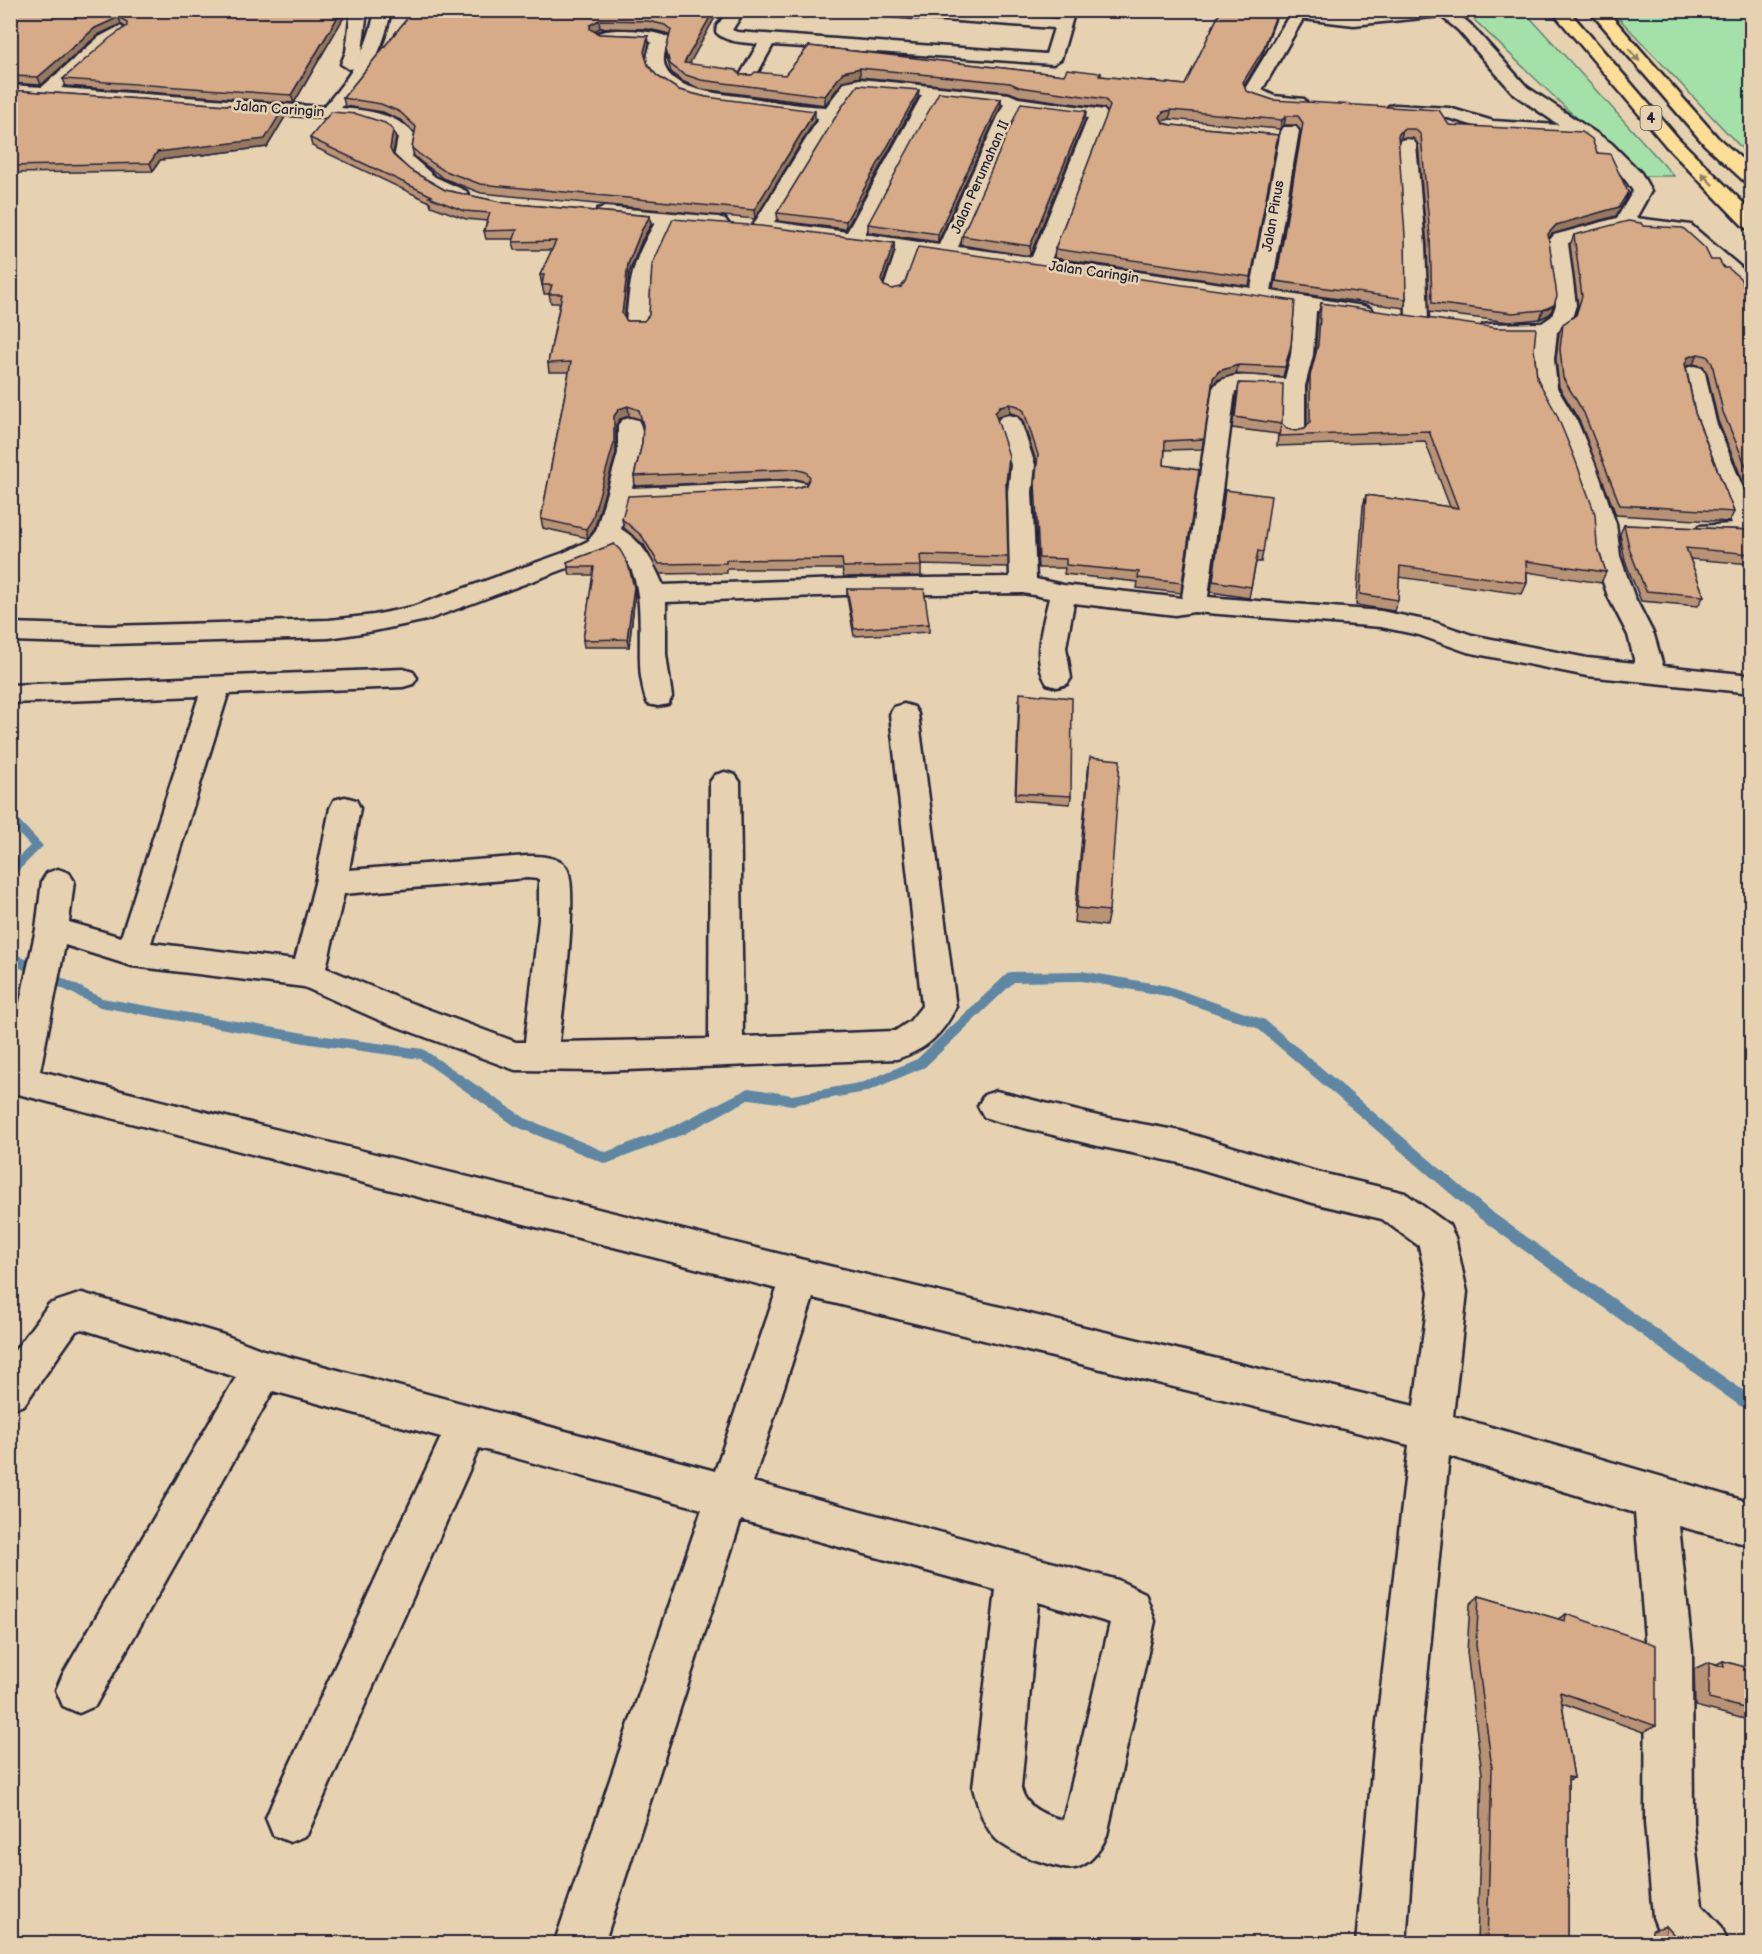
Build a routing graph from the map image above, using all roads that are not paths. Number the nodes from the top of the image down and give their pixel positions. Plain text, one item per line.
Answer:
1 (358, 10) edge
2 (383, 10) edge
3 (737, 10) edge
4 (876, 10) edge
5 (1559, 10) edge
6 (1597, 10) edge
7 (886, 11) edge
8 (1443, 11) edge
9 (980, 15) edge
10 (1065, 17) edge
11 (120, 31) edge
12 (600, 35) edge
13 (768, 40) junction
14 (747, 77) edge
15 (10, 90) edge
16 (933, 91) junction
17 (47, 92) junction
18 (1013, 103) junction
19 (1318, 104) edge
20 (1375, 109) edge
21 (321, 112) junction
22 (831, 113) junction
23 (1573, 126) junction
24 (1283, 134) edge
25 (1407, 144) edge
26 (1752, 178) edge
27 (480, 201) edge
28 (582, 211) edge
29 (667, 219) junction
30 (1623, 222) junction
31 (1752, 224) edge
32 (762, 227) junction
33 (853, 238) junction
34 (908, 246) junction
35 (946, 251) junction
36 (1039, 264) junction
37 (1752, 289) edge
38 (893, 290) edge
39 (1260, 295) junction
40 (1306, 304) junction
41 (1417, 320) junction
42 (638, 323) edge
43 (1437, 323) edge
44 (1476, 328) edge
45 (1547, 329) junction
46 (1694, 373) dead end
47 (1294, 386) junction
48 (1008, 422) dead end
49 (630, 425) dead end
50 (1293, 433) edge
51 (796, 488) edge
52 (618, 496) junction
53 (1681, 529) edge
54 (608, 532) junction
55 (1749, 533) edge
56 (1023, 585) junction
57 (1063, 593) junction
58 (653, 594) junction
59 (1194, 604) junction
60 (10, 633) edge
61 (1651, 673) junction
62 (403, 678) dead end
63 (1057, 678) dead end
64 (1752, 684) edge
65 (216, 687) junction
66 (10, 694) edge
67 (658, 697) dead end
68 (904, 714) dead end
69 (725, 782) dead end
70 (345, 808) dead end
71 (58, 881) dead end
72 (331, 883) junction
73 (49, 941) junction
74 (132, 953) junction
75 (308, 975) junction
76 (726, 1050) junction
77 (541, 1055) junction
78 (16, 1088) edge
79 (996, 1106) dead end
80 (800, 1276) junction
81 (263, 1368) junction
82 (10, 1390) edge
83 (468, 1425) junction
84 (1431, 1430) junction
85 (726, 1495) junction
86 (1655, 1498) junction
87 (1752, 1525) edge
88 (1019, 1576) junction
89 (79, 1690) dead end
90 (290, 1818) dead end
91 (579, 1944) edge
92 (1381, 1944) edge
93 (1703, 1944) edge

1 - 21 street
2 - 21 street
3 - 13 street
4 - 7 street
31 -> 5 highway, 4
6 -> 26 highway, 4
7 - 9 street
8 - 19 street
8 - 23 street
9 - 10 street
10 - 13 street
11 - 17 street
12 - 22 street
13 - 14 street
15 - 17 street, Jalan Caringin
16 - 18 street
16 - 22 street
16 - 33 street
17 - 21 street, Jalan Caringin
18 - 35 street, Jalan Perumahan II
18 - 36 street
20 - 23 street
21 - 27 street, Jalan Caringin
22 - 32 street
23 - 30 street
24 - 39 street, Jalan Pinus
25 - 41 street
28 - 29 street, Jalan Caringin
29 - 32 street, Jalan Caringin
29 - 42 street
30 - 37 street
30 - 45 street
32 - 33 street, Jalan Caringin
33 - 34 street, Jalan Caringin
34 - 35 street, Jalan Caringin
34 - 38 street
35 - 36 street, Jalan Caringin
36 - 39 street, Jalan Caringin
39 - 40 street, Jalan Caringin
40 - 41 street, Jalan Caringin
40 - 47 street
41 - 43 street, Jalan Caringin
44 - 45 street
45 - 61 street
46 - 55 street
47 - 50 street
47 - 59 street
48 - 56 street
49 - 52 street
51 - 52 street
52 - 54 street
53 - 55 street
54 - 58 street
54 - 60 street
56 - 57 street
56 - 58 street
57 - 59 street
57 - 63 street
58 - 67 street
59 - 61 street
61 - 64 street
62 - 65 street
65 - 66 street
65 - 74 street
68 - 76 street
69 - 76 street
70 - 72 street
71 - 73 street
72 - 75 street
72 - 77 street
73 - 74 street
73 - 78 street
74 - 75 street
75 - 77 street
76 - 77 street
78 - 80 street
79 - 84 street
80 - 84 street
80 - 85 street
81 - 82 street
81 - 83 street
81 - 89 street
83 - 85 street
83 - 90 street
84 - 86 street
84 - 92 street
85 - 88 street
85 - 91 street
86 - 87 street
86 - 93 street
88 - 88 street

